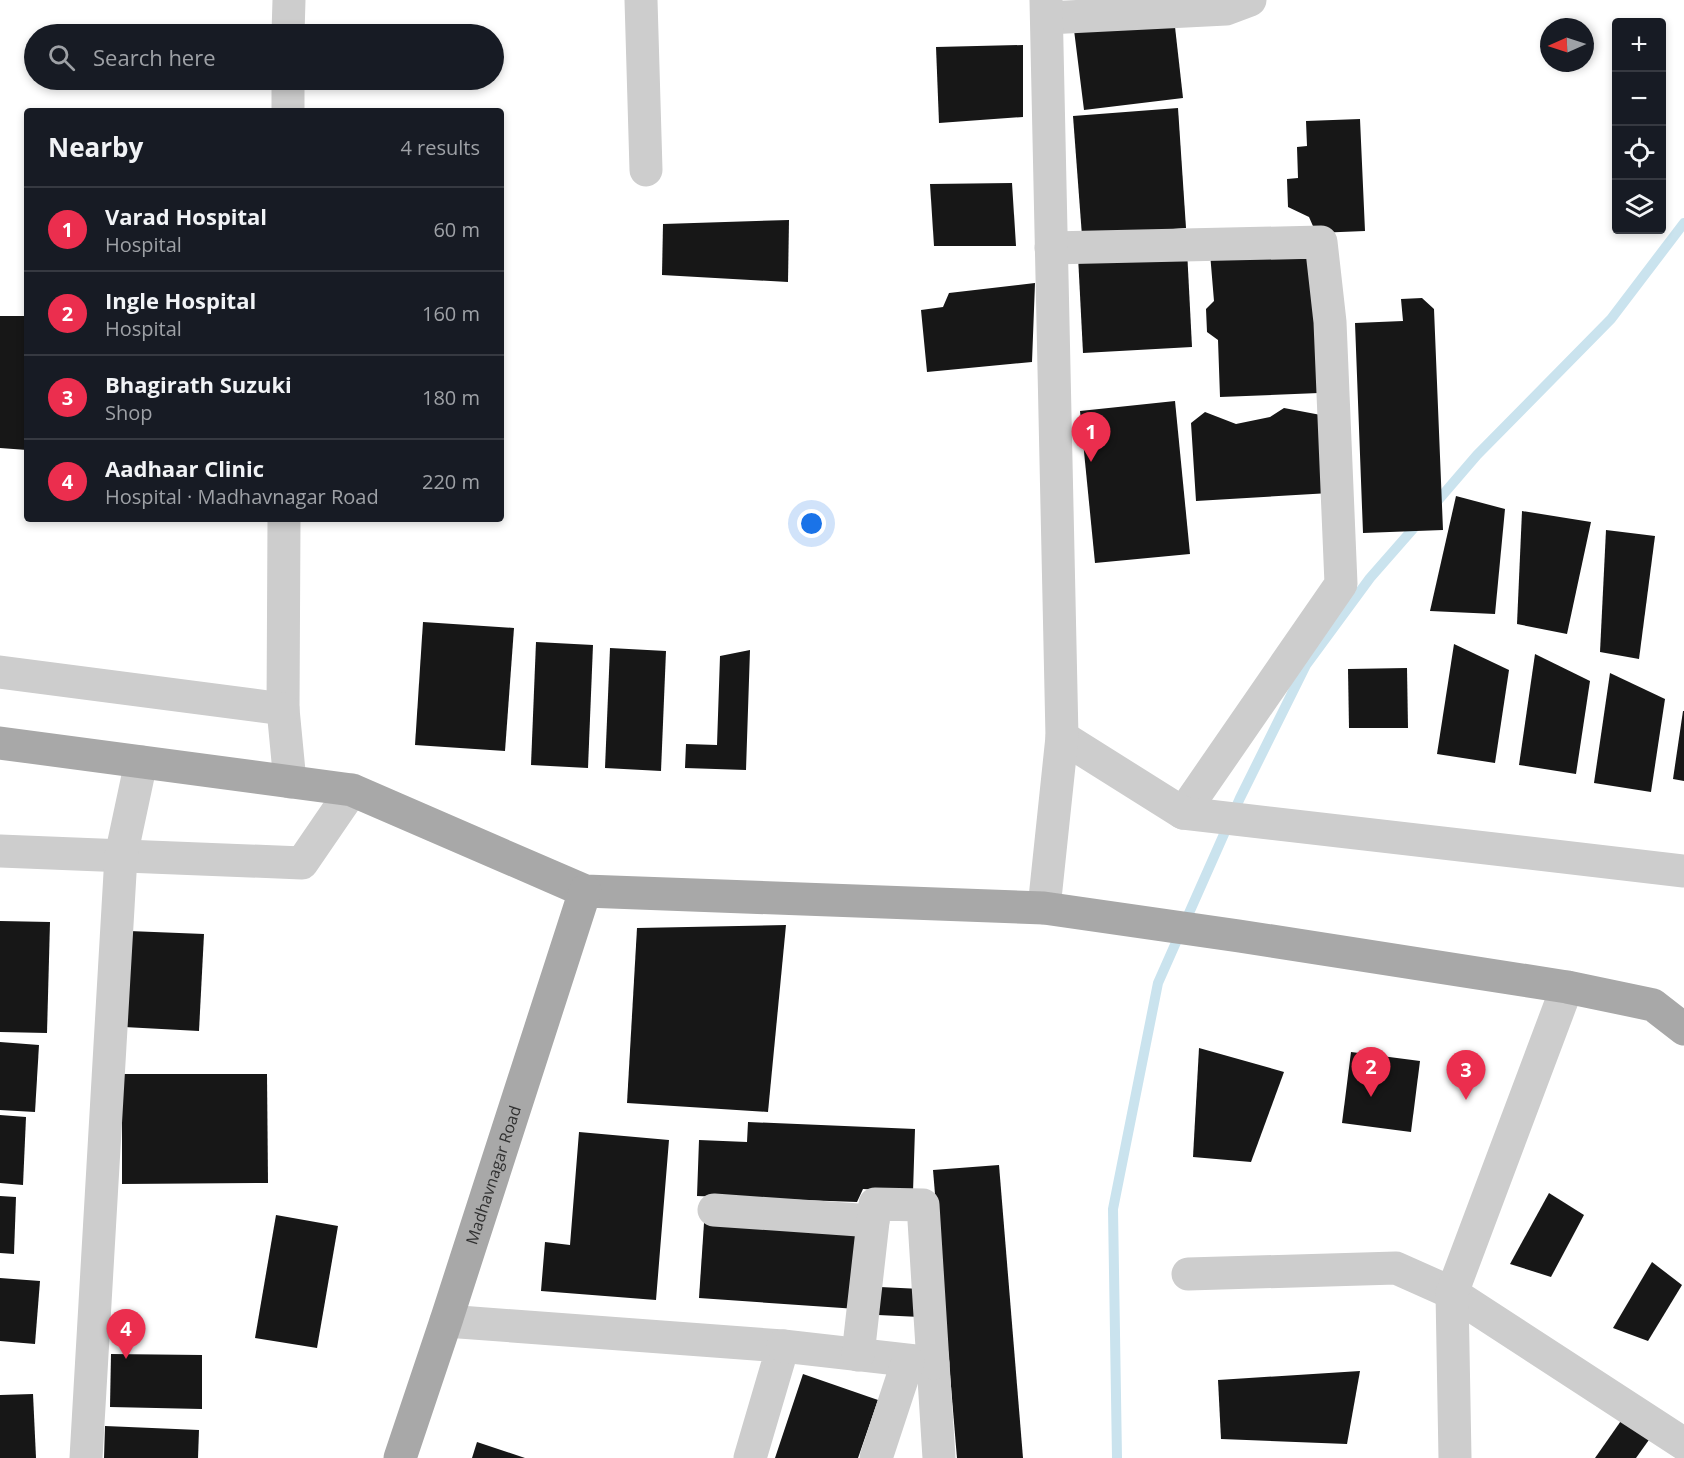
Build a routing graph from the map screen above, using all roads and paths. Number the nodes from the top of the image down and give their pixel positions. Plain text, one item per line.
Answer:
1 (289, 0) edge
2 (641, 0) edge
3 (1250, 0) edge
4 (1046, 9) edge
5 (288, 24) edge
6 (288, 90) edge
7 (288, 108) edge
8 (646, 170) dead end
9 (1052, 248) junction
10 (284, 522) edge
11 (0, 672) edge
12 (282, 709) junction
13 (1062, 737) junction
14 (0, 743) edge
15 (141, 762) junction
16 (290, 782) junction
17 (352, 790) junction
18 (1183, 813) junction
19 (0, 851) edge
20 (121, 856) junction
21 (1684, 872) edge
22 (585, 891) junction
23 (1044, 908) junction
24 (1567, 987) junction
25 (1668, 1007) edge
26 (1684, 1029) edge
27 (714, 1210) dead end
28 (873, 1221) junction
29 (1188, 1274) dead end
30 (1452, 1293) junction
31 (446, 1321) junction
32 (783, 1346) junction
33 (858, 1355) junction
34 (920, 1362) junction
35 (1684, 1444) edge
36 (86, 1458) edge
37 (400, 1458) edge
38 (750, 1458) edge
39 (876, 1458) edge
40 (939, 1458) edge
41 (1455, 1458) edge

1 - 5 street
2 - 8 street
3 - 4 street
4 - 9 street
6 - 7 street
9 - 13 street
9 - 18 street
10 - 12 street
11 - 12 street
12 - 16 street
13 - 18 street
13 - 23 street
14 - 15 main road
15 - 16 main road
15 - 20 street
16 - 17 main road
17 - 20 street
17 - 22 main road
18 - 21 street
19 - 20 street
20 - 36 street
22 - 23 main road
22 - 31 main road, Madhavnagar Road
23 - 24 main road
24 - 25 main road
24 - 30 street
25 - 26 main road
27 - 28 street
28 - 33 street
28 - 34 street
29 - 30 street
30 - 35 street
30 - 41 street
31 - 32 street
31 - 37 main road, Madhavnagar Road
32 - 33 street
32 - 38 street
33 - 34 street
34 - 39 street
34 - 40 street

